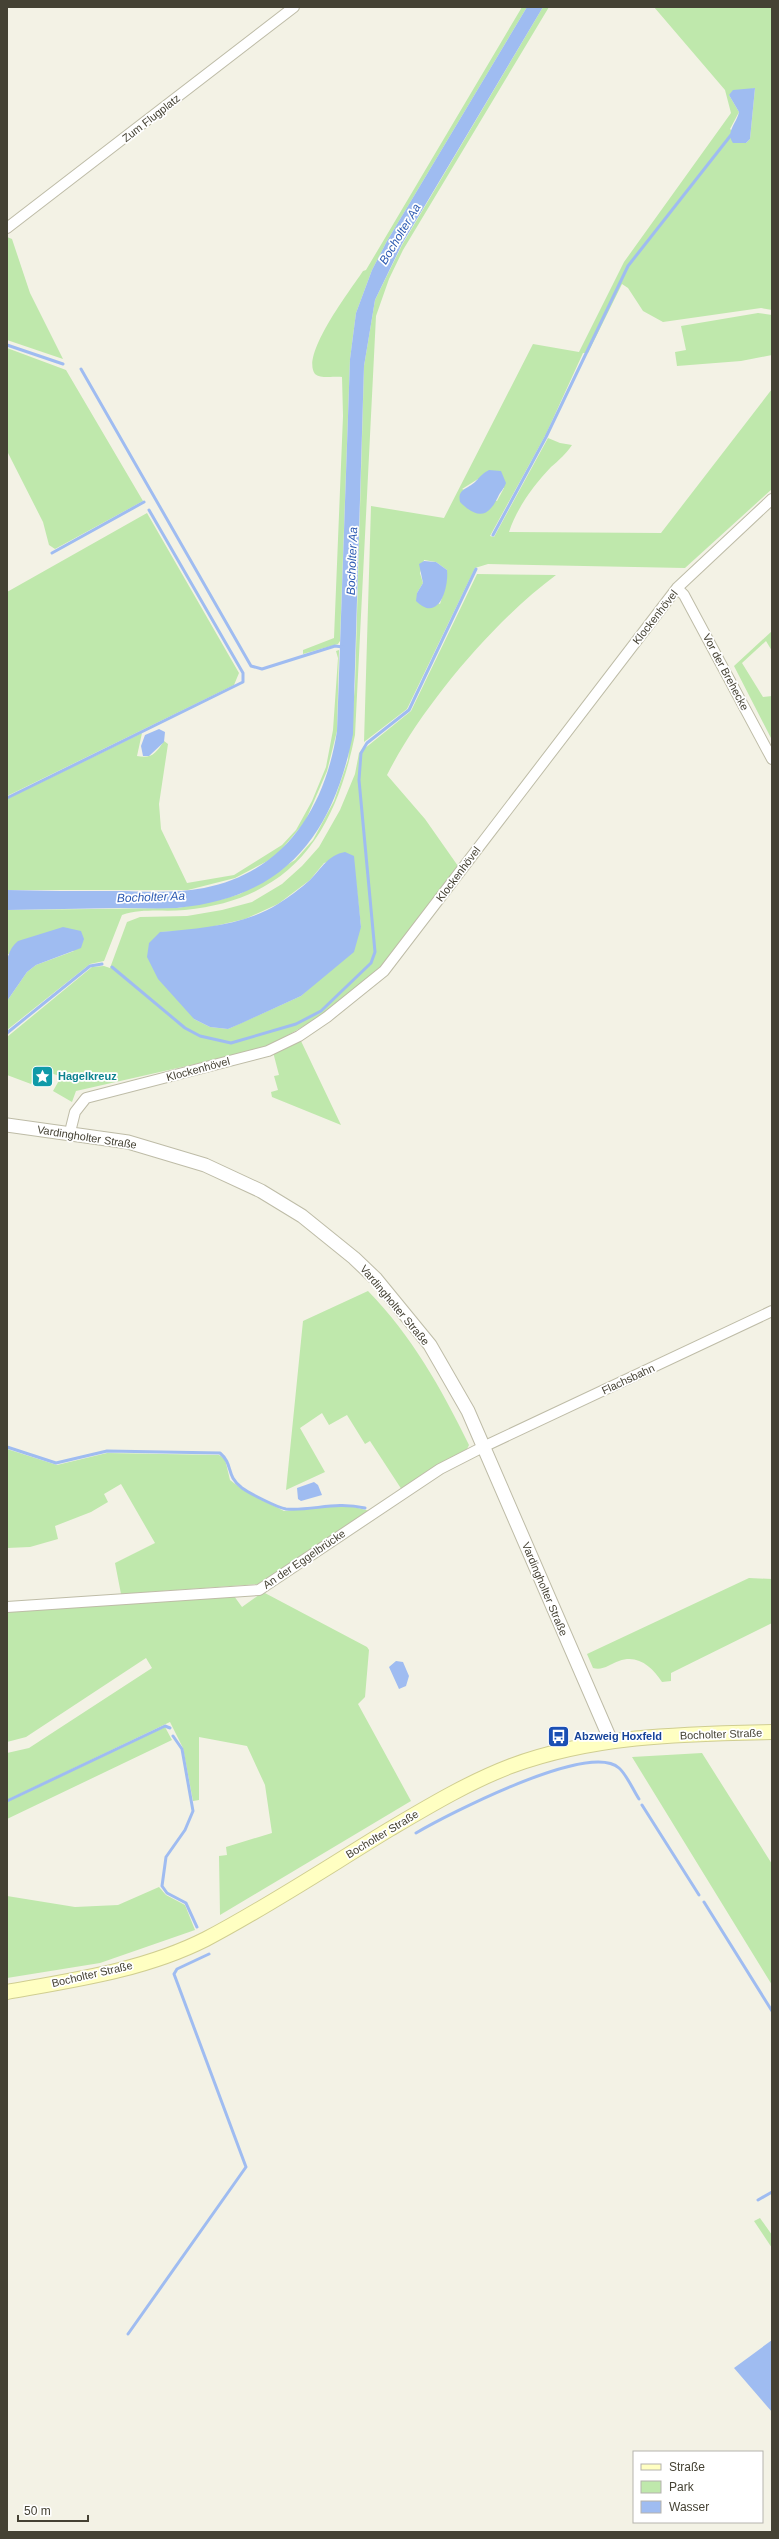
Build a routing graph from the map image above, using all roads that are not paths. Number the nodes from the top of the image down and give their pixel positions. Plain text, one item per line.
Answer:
1 (294, 7) edge
2 (7, 228) edge
3 (772, 499) edge
4 (677, 588) junction
5 (772, 759) edge
6 (7, 1125) edge
7 (70, 1132) junction
8 (772, 1311) edge
9 (483, 1446) junction
10 (7, 1607) edge
11 (772, 1732) edge
12 (611, 1741) junction
13 (7, 1992) edge

1 - 2 street, Zum Flugplatz
3 - 4 street, Klockenhövel
4 - 5 street, Vor der Brehecke
4 - 7 street, Klockenhövel
6 - 7 street, Vardingholter Straße
7 - 9 street, Vardingholter Straße
8 - 9 street, Flachsbahn
9 - 10 street, An der Eggelbrücke
9 - 12 street, Vardingholter Straße
11 - 12 main road, Bocholter Straße
12 - 13 main road, Bocholter Straße

